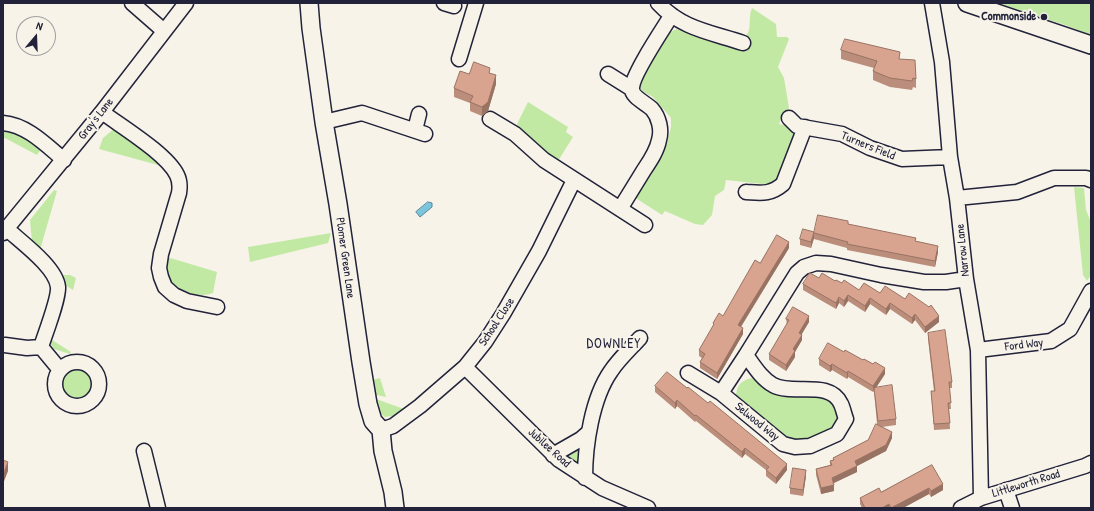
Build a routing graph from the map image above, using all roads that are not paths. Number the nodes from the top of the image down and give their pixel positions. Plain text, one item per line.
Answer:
1 (132, 3) edge
2 (186, 3) edge
3 (309, 3) edge
4 (476, 3) edge
5 (658, 3) edge
6 (932, 3) edge
7 (967, 3) edge
8 (671, 16) junction
9 (164, 31) junction
10 (743, 43) dead end
11 (1091, 45) edge
12 (458, 59) dead end
13 (608, 74) dead end
14 (632, 89) junction
15 (102, 112) junction
16 (419, 114) dead end
17 (789, 118) dead end
18 (490, 119) dead end
19 (324, 122) junction
20 (3, 123) edge
21 (806, 127) junction
22 (950, 157) junction
23 (64, 160) junction
24 (574, 180) junction
25 (1091, 180) edge
26 (746, 192) dead end
27 (957, 198) junction
28 (620, 209) junction
29 (645, 225) dead end
30 (5, 231) edge
31 (966, 279) junction
32 (1091, 291) edge
33 (217, 307) dead end
34 (640, 338) dead end
35 (5, 345) dead end
36 (41, 347) junction
37 (978, 350) junction
38 (746, 355) junction
39 (465, 367) junction
40 (60, 370) dead end
41 (688, 373) dead end
42 (721, 393) junction
43 (381, 430) junction
44 (589, 432) junction
45 (144, 451) dead end
46 (553, 454) junction
47 (1091, 463) edge
48 (585, 478) junction
49 (1006, 490) junction
50 (981, 498) junction
51 (158, 508) edge
52 (395, 508) edge
53 (648, 508) edge
54 (962, 508) edge
55 (1012, 508) edge

1 - 9 street
2 - 9 street, Gray's Lane
3 - 19 street, Plomer Green Lane
4 - 12 street
5 - 8 street
6 - 22 street, Narrow Lane
7 - 11 street
8 - 10 street
8 - 14 street
9 - 15 street, Gray's Lane
13 - 14 street
14 - 28 street
15 - 23 street, Gray's Lane
15 - 33 street
16 - 19 street
17 - 21 street, Turners Field
18 - 24 street
19 - 43 street, Plomer Green Lane
20 - 23 street
21 - 22 street, Turners Field
21 - 26 street
22 - 27 street, Narrow Lane
23 - 30 street, Gray's Lane
24 - 28 street
24 - 39 street, School Close
25 - 27 street
27 - 31 street, Narrow Lane
28 - 29 street
30 - 36 street
31 - 37 street, Narrow Lane
31 - 38 street
32 - 37 street, Ford Way
34 - 44 street
35 - 36 street
36 - 40 street
37 - 50 street, Narrow Lane
38 - 42 street
38 - 42 street, Selwood Way
39 - 43 street, School Close
39 - 46 street, Jubilee Road
41 - 42 street, Selwood Way
43 - 52 street, Plomer Green Lane
44 - 46 street
44 - 48 street
45 - 51 street
46 - 48 street, Jubilee Road
47 - 49 street, Littleworth Road
48 - 53 street, Jubilee Road
49 - 50 street, Littleworth Road
49 - 55 street
50 - 54 street, Littleworth Road

